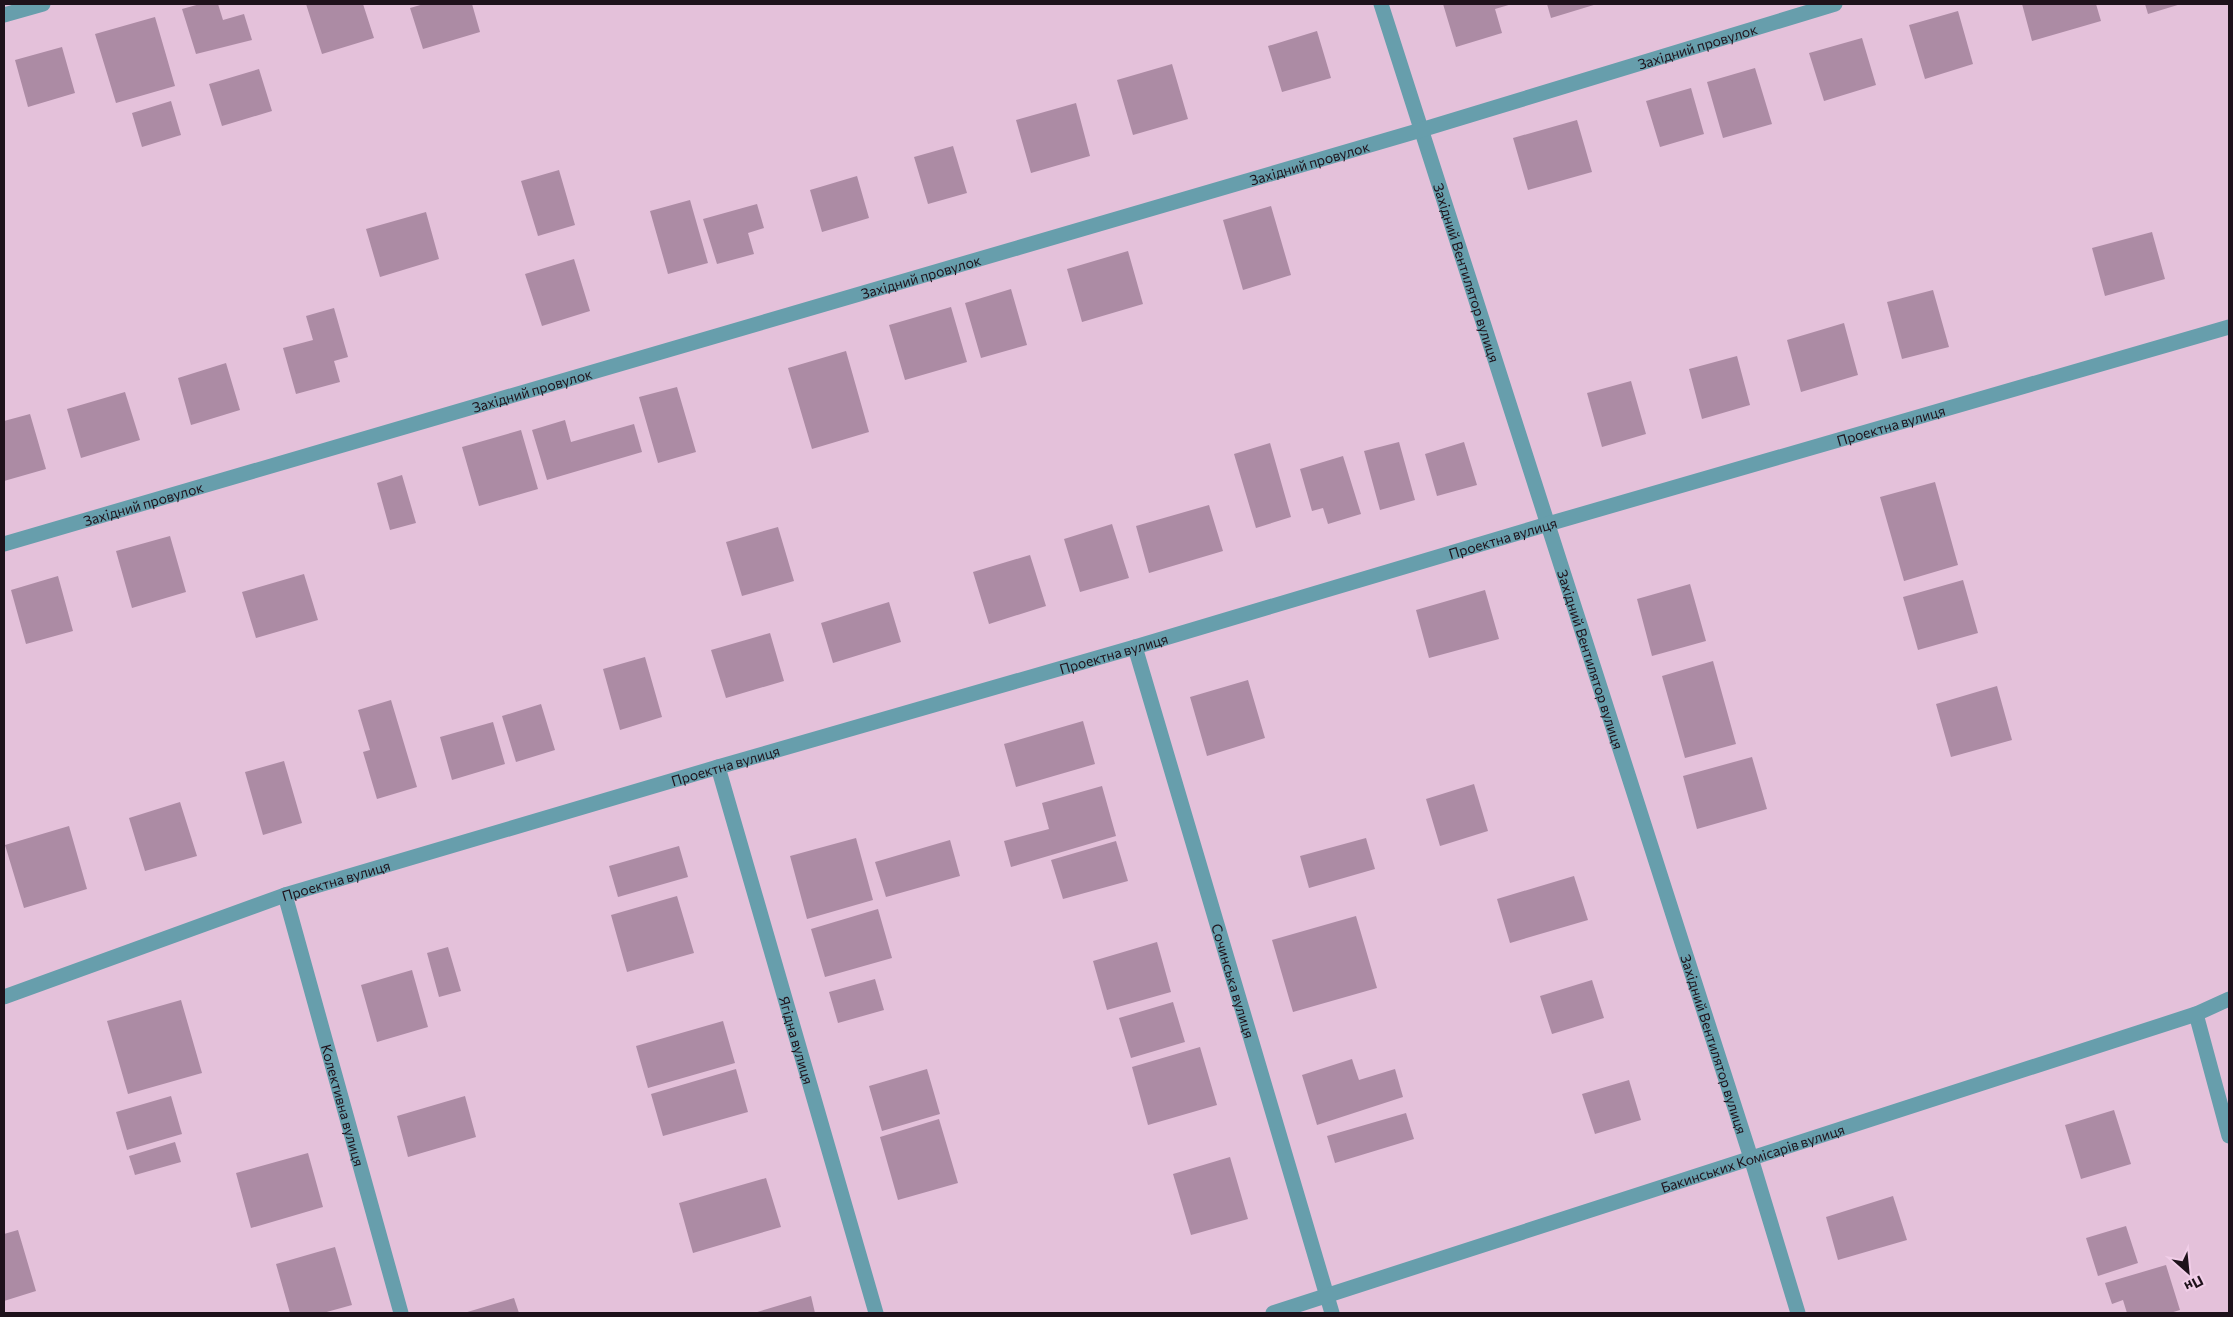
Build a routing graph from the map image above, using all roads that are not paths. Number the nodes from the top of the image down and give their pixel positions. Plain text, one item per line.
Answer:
1 (43, 4) edge
2 (1381, 4) edge
3 (1836, 4) edge
4 (4, 15) edge
5 (1422, 130) junction
6 (2229, 327) edge
7 (1548, 524) junction
8 (4, 544) edge
9 (1135, 647) junction
10 (718, 767) junction
11 (285, 895) junction
12 (4, 997) edge
13 (2229, 999) edge
14 (2196, 1014) junction
15 (2229, 1136) edge
16 (1750, 1158) junction
17 (1326, 1296) junction
18 (401, 1313) edge
19 (876, 1313) edge
20 (1273, 1313) edge
21 (1332, 1313) edge
22 (1798, 1313) edge

1 - 4 street
2 - 5 street, Західний Вентилятор вулиця
3 - 5 street, Західний провулок
5 - 7 street, Західний Вентилятор вулиця
5 - 8 street, Західний провулок
6 - 7 street, Проектна вулиця
7 - 9 street, Проектна вулиця
7 - 16 street, Західний Вентилятор вулиця
9 - 10 street, Проектна вулиця
9 - 17 street, Сочинська вулиця
10 - 11 street, Проектна вулиця
10 - 19 street, Ягідна вулиця
11 - 12 street, Проектна вулиця
11 - 18 street, Колективна вулиця
13 - 14 street, Бакинських Комісарів вулиця
14 - 15 street
14 - 16 street, Бакинських Комісарів вулиця
16 - 17 street, Бакинських Комісарів вулиця
16 - 22 street, Західний Вентилятор вулиця
17 - 20 street, Бакинських Комісарів вулиця
17 - 21 street, Сочинська вулиця

